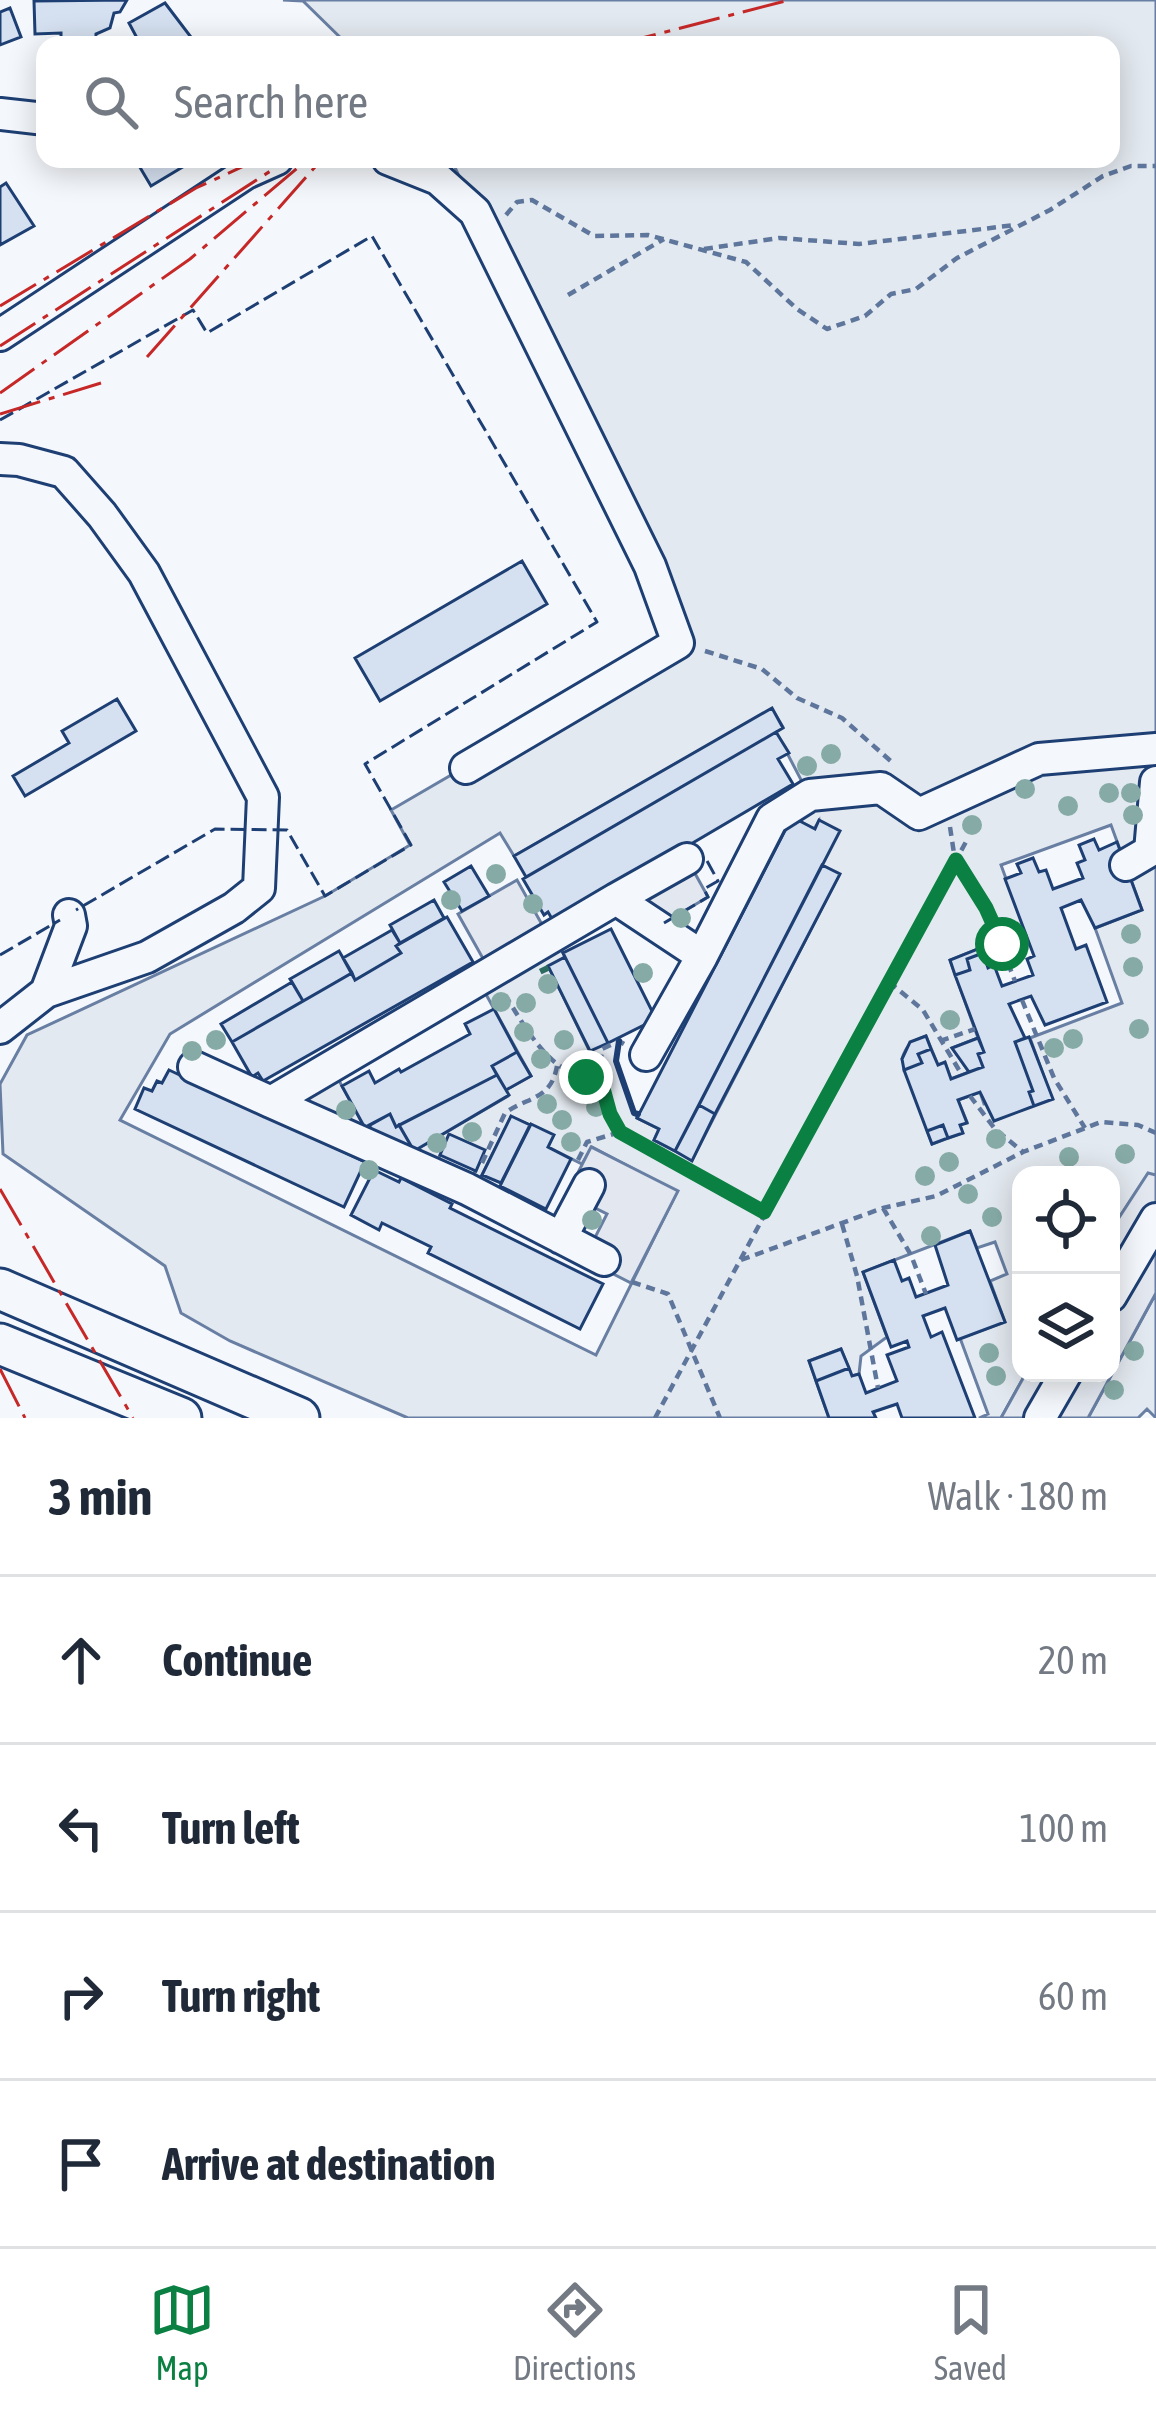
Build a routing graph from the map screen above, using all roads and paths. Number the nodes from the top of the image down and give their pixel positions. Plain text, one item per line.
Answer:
1 (0, 114) edge
2 (36, 117) edge
3 (1156, 166) edge
4 (257, 168) edge
5 (410, 168) edge
6 (1022, 224) junction
7 (487, 237) junction
8 (664, 239) junction
9 (698, 249) junction
10 (568, 295) dead end
11 (0, 335) edge
12 (0, 459) edge
13 (678, 643) junction
14 (1156, 749) edge
15 (466, 768) dead end
16 (902, 771) dead end
17 (1156, 782) edge
18 (933, 808) junction
19 (968, 838) dead end
20 (687, 859) dead end
21 (956, 860) junction
22 (1126, 865) dead end
23 (616, 899) junction
24 (69, 915) dead end
25 (702, 956) junction
26 (490, 971) junction
27 (1015, 981) dead end
28 (890, 982) junction
29 (46, 992) junction
30 (1022, 1000) dead end
31 (0, 1028) edge
32 (975, 1029) dead end
33 (940, 1041) junction
34 (632, 1048) joint
35 (557, 1066) junction
36 (194, 1067) dead end
37 (599, 1074) junction
38 (962, 1075) dead end
39 (970, 1096) dead end
40 (271, 1102) junction
41 (1085, 1128) junction
42 (1156, 1133) edge
43 (1023, 1152) junction
44 (590, 1185) dead end
45 (469, 1191) junction
46 (883, 1208) junction
47 (764, 1212) junction
48 (1156, 1219) edge
49 (842, 1224) junction
50 (561, 1238) junction
51 (604, 1260) dead end
52 (738, 1262) junction
53 (1120, 1281) edge
54 (632, 1282) dead end
55 (0, 1288) edge
56 (926, 1294) dead end
57 (0, 1344) edge
58 (691, 1347) junction
59 (1061, 1382) edge
60 (878, 1388) dead end
61 (181, 1418) edge
62 (299, 1418) edge
63 (655, 1418) edge
64 (720, 1418) edge
65 (1040, 1418) edge

1 - 2 street
3 - 6 path
4 - 11 street
5 - 7 street
6 - 9 path
6 - 9 path
7 - 8 path
7 - 13 street
8 - 9 path
8 - 10 path
12 - 29 street
13 - 15 street
13 - 16 path
14 - 18 street
17 - 22 street
18 - 21 path
18 - 25 street
19 - 21 path
20 - 23 street
21 - 27 path
21 - 28 path
23 - 25 street
23 - 26 street
24 - 29 street
25 - 34 street
26 - 35 path
26 - 40 street
28 - 33 path
28 - 47 path
29 - 31 street
30 - 41 path
32 - 33 path
33 - 38 path
34 - 37 path
35 - 37 path
35 - 45 path
36 - 40 street
37 - 47 path
39 - 43 path
40 - 45 street
41 - 42 path
41 - 43 path
43 - 46 path
44 - 50 street
45 - 50 street
46 - 49 path
46 - 56 path
47 - 52 path
48 - 53 street
49 - 52 path
49 - 60 path
50 - 51 street
52 - 58 path
54 - 58 path
55 - 62 main road
57 - 61 main road
58 - 63 path
58 - 64 path
59 - 65 street

